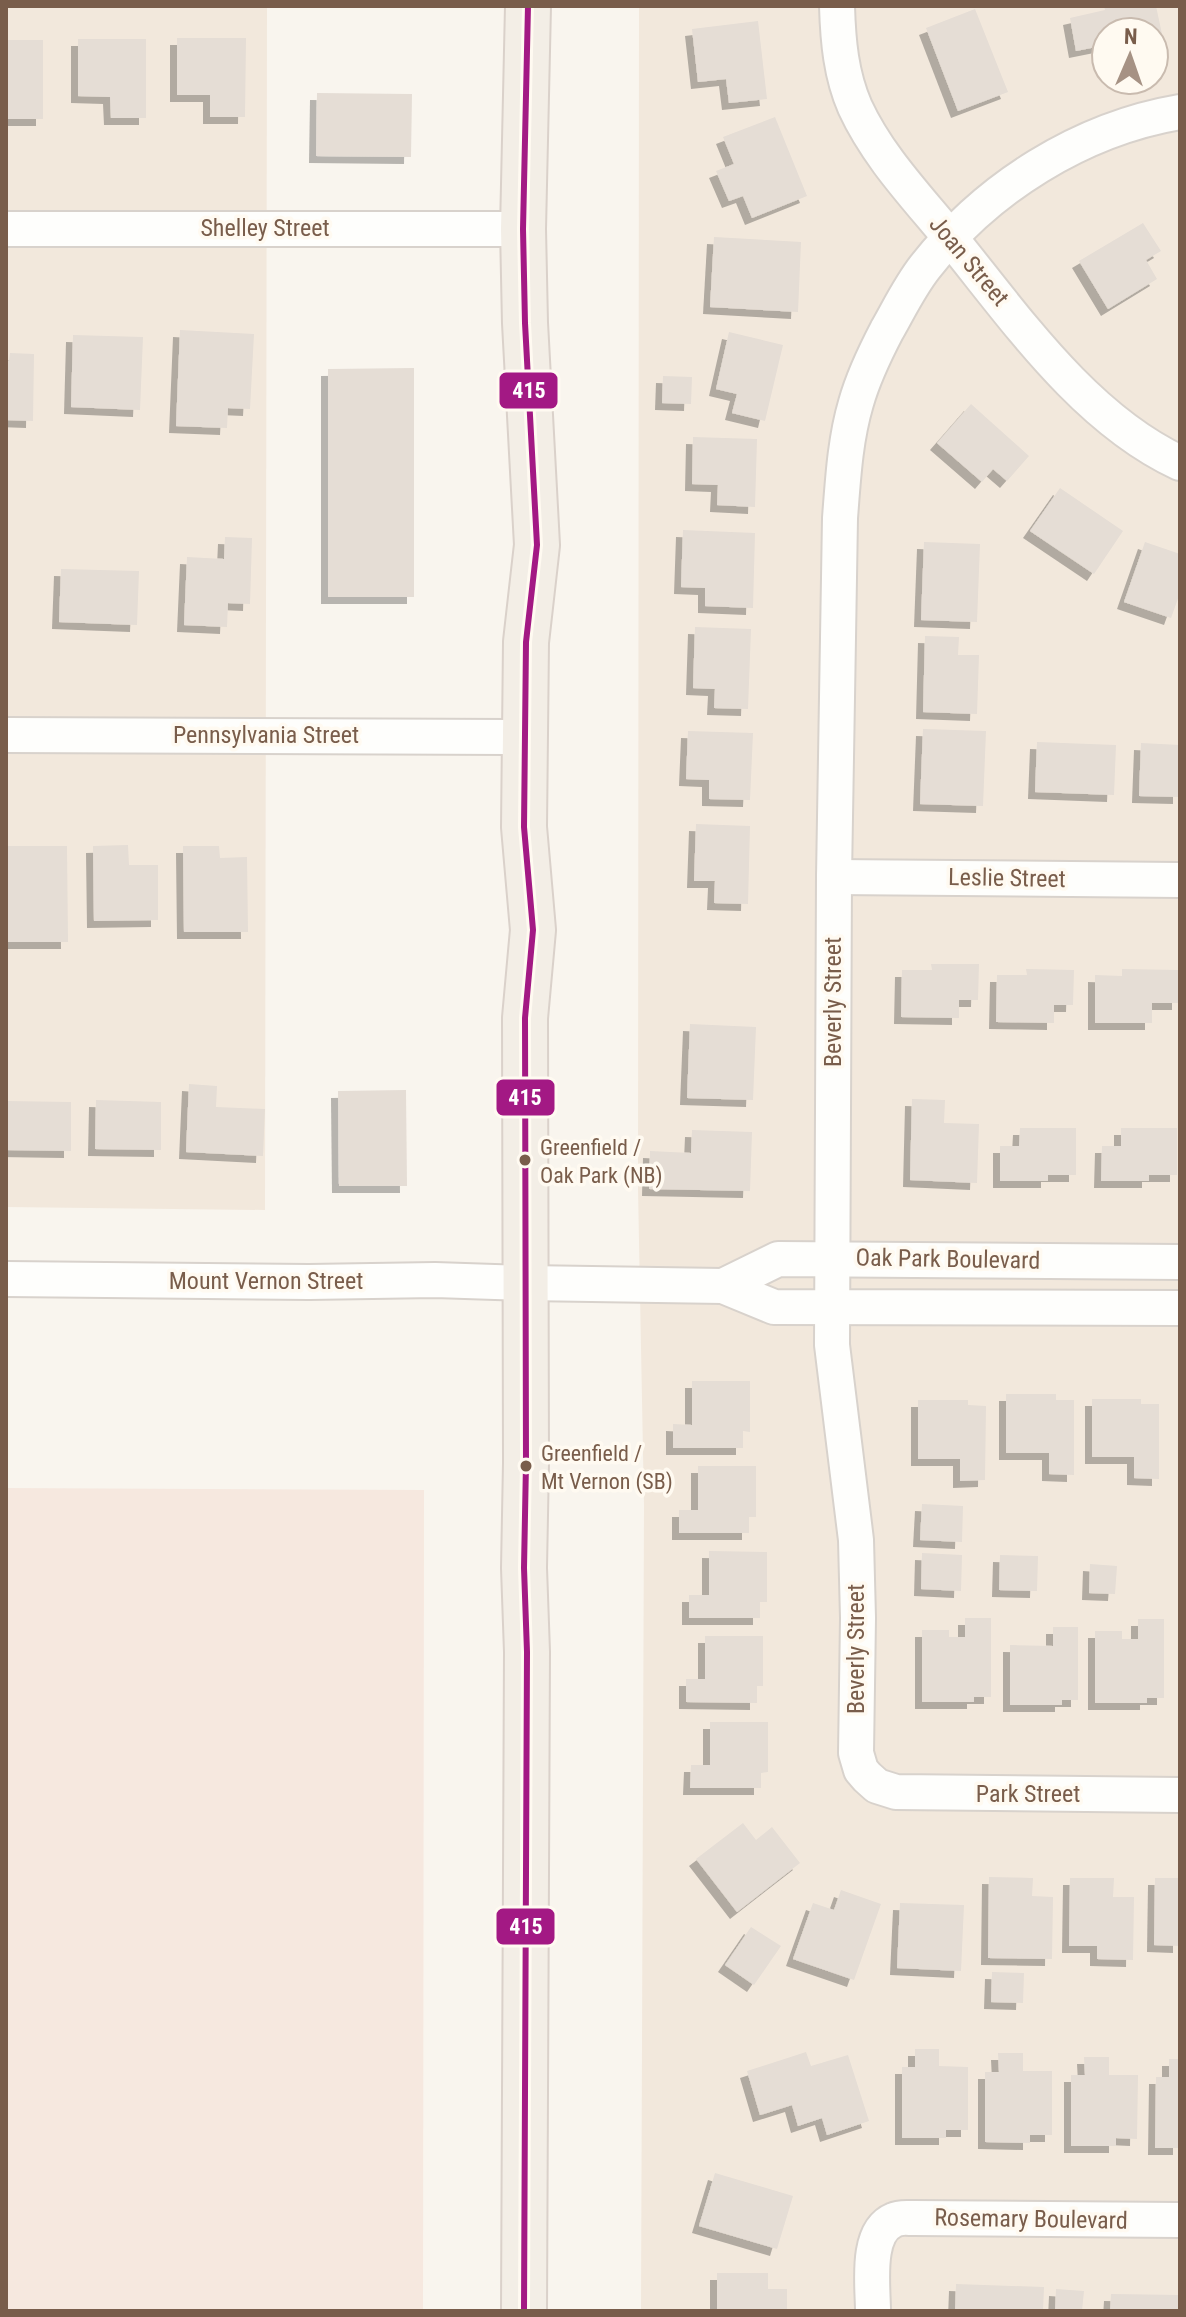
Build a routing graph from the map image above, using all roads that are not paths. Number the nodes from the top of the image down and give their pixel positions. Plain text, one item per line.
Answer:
1 (528, 6) edge
2 (837, 6) edge
3 (1180, 112) edge
4 (6, 229) edge
5 (523, 229) junction
6 (950, 237) junction
7 (1180, 463) edge
8 (6, 735) edge
9 (526, 737) junction
10 (834, 877) junction
11 (1180, 880) edge
12 (833, 1258) junction
13 (1180, 1262) edge
14 (6, 1279) edge
15 (526, 1283) junction
16 (723, 1286) junction
17 (833, 1307) junction
18 (1180, 1308) edge
19 (877, 1786) joint
20 (1180, 1795) edge
21 (1180, 2220) edge
22 (524, 2311) edge
23 (873, 2311) edge

1 - 5 main road
2 - 6 street, Joan Street
3 - 6 street, Beverly Street
4 - 5 street, Shelley Street
5 - 9 main road
6 - 7 street, Joan Street
6 - 10 street, Beverly Street
8 - 9 street, Pennsylvania Street
9 - 15 main road
10 - 11 street, Leslie Street
10 - 12 street, Beverly Street
12 - 13 street, Oak Park Boulevard
12 - 16 street, Oak Park Boulevard
12 - 17 street, Beverly Street
14 - 15 street, Mount Vernon Street
15 - 16 street, Oak Park Boulevard
15 - 22 main road
16 - 17 street, Oak Park Boulevard
17 - 18 street, Oak Park Boulevard
17 - 19 street, Beverly Street
19 - 20 street, Park Street
21 - 23 street, Rosemary Boulevard

